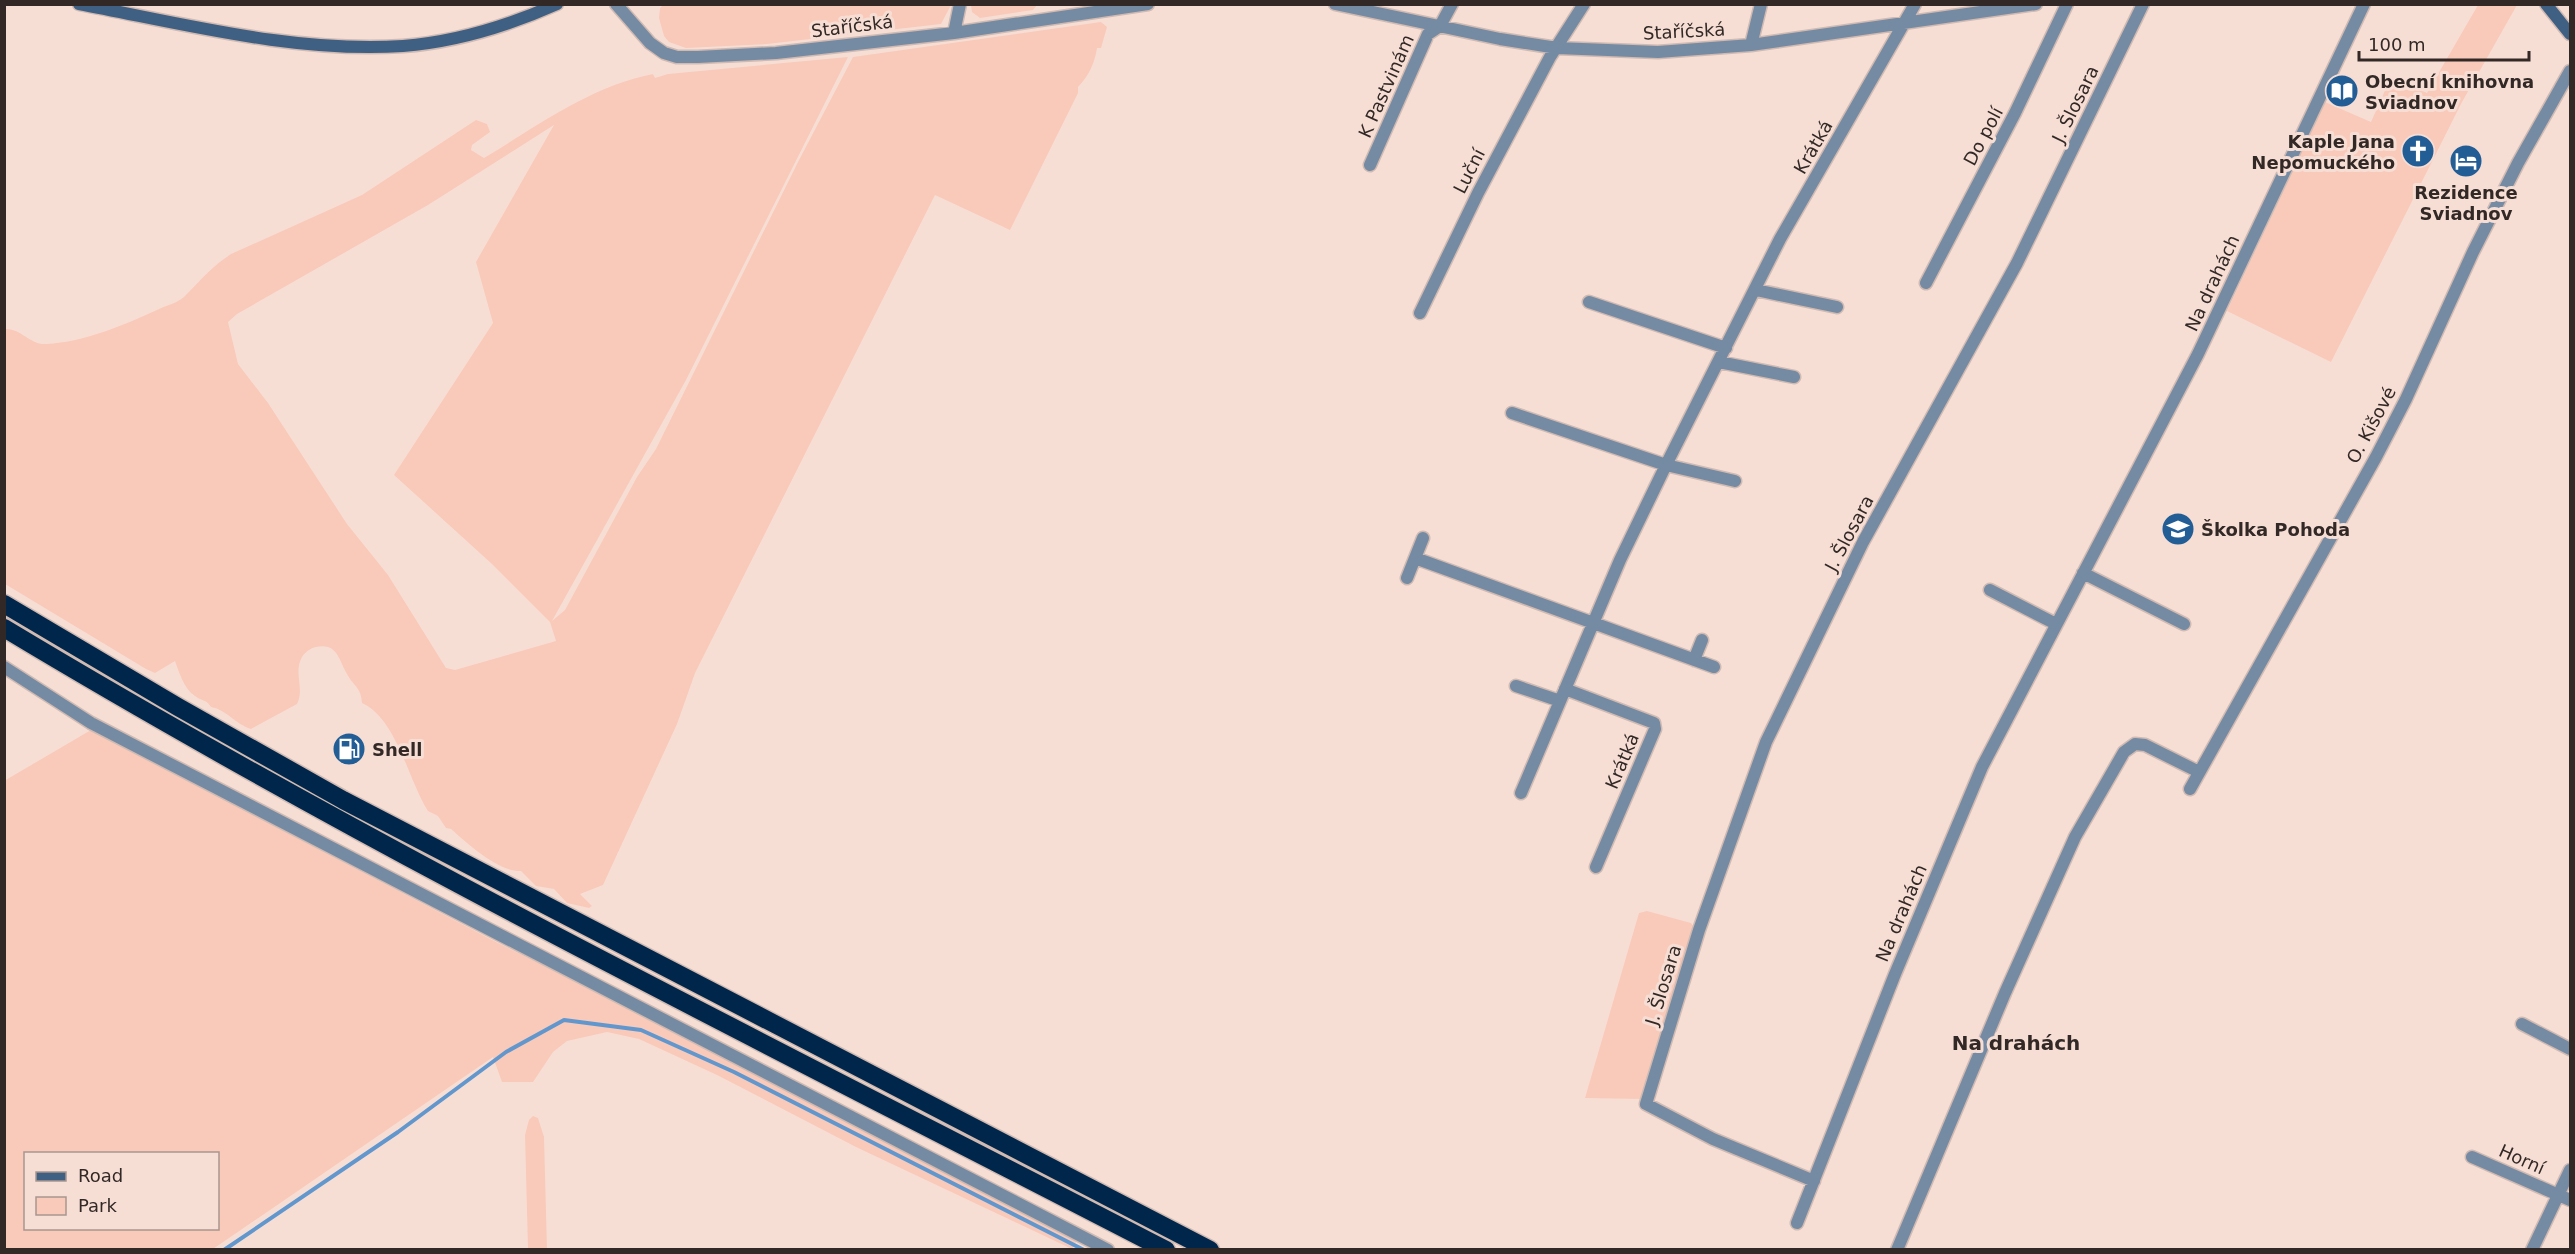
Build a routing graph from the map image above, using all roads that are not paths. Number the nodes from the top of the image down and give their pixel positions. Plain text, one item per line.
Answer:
1 (79, 4) edge
2 (557, 4) edge
3 (616, 4) edge
4 (960, 4) edge
5 (1148, 4) edge
6 (1335, 4) edge
7 (1452, 4) edge
8 (1584, 4) edge
9 (1761, 4) edge
10 (1915, 4) edge
11 (2036, 4) edge
12 (2067, 4) edge
13 (2143, 4) edge
14 (2364, 4) edge
15 (2546, 6) edge
16 (1904, 24) junction
17 (1440, 26) junction
18 (954, 33) junction
19 (2571, 34) edge
20 (1751, 45) junction
21 (1557, 48) junction
22 (2571, 71) edge
23 (1370, 165) dead end
24 (1926, 283) dead end
25 (1755, 290) junction
26 (1590, 302) dead end
27 (1838, 307) dead end
28 (1420, 313) dead end
29 (1726, 348) junction
30 (1719, 362) junction
31 (1794, 377) dead end
32 (1512, 413) dead end
33 (1666, 465) junction
34 (1736, 481) dead end
35 (1423, 538) dead end
36 (1415, 558) junction
37 (2083, 573) junction
38 (1407, 578) dead end
39 (1989, 590) dead end
40 (4, 604) edge
41 (1593, 623) junction
42 (2056, 624) junction
43 (2184, 624) dead end
44 (4, 628) edge
45 (1702, 639) dead end
46 (1694, 660) junction
47 (4, 667) edge
48 (1714, 667) dead end
49 (1516, 686) dead end
50 (1565, 689) junction
51 (1560, 702) junction
52 (2199, 772) junction
53 (2190, 789) dead end
54 (1521, 793) dead end
55 (1596, 867) dead end
56 (2522, 1024) dead end
57 (2571, 1049) edge
58 (2472, 1157) dead end
59 (2571, 1170) edge
60 (1814, 1181) junction
61 (2559, 1194) junction
62 (2571, 1200) edge
63 (1797, 1223) dead end
64 (1108, 1250) edge
65 (1166, 1250) edge
66 (1210, 1250) edge
67 (1898, 1250) edge
68 (2532, 1250) edge

1 - 2 street
3 - 18 street, Staříčská
4 - 18 street
5 - 18 street, Staříčská
6 - 17 street, Staříčská
7 - 17 street, K Pastvinám
8 - 21 street, Luční
9 - 20 street
10 - 16 street, Krátká
11 - 16 street, Staříčská
12 - 24 street, Do polí
13 - 60 street, J. Šlosara
14 - 37 street, Na drahách
15 - 19 street
16 - 20 street, Staříčská
16 - 25 street, Krátká
17 - 21 street, Staříčská
17 - 23 street, K Pastvinám
20 - 21 street, Staříčská
21 - 28 street, Luční
22 - 52 street, O. Kišové
25 - 27 street
25 - 29 street, Krátká
26 - 29 street
29 - 30 street, Krátká
30 - 31 street
30 - 33 street, Krátká
32 - 33 street
33 - 34 street
33 - 41 street, Krátká
35 - 36 street
36 - 38 street
36 - 41 street
37 - 42 street, Na drahách
37 - 43 street
39 - 42 street
40 - 66 highway
41 - 46 street
41 - 50 street, Krátká
42 - 60 street, Na drahách
44 - 65 highway
45 - 46 street
46 - 48 street
47 - 64 street
49 - 51 street
50 - 51 street, Krátká
50 - 55 street, Krátká
51 - 54 street, Krátká
52 - 53 street, O. Kišové
52 - 67 street
56 - 57 street
58 - 61 street, Horní
59 - 61 street, Horní
60 - 63 street, Na drahách
61 - 62 street, Horní
61 - 68 street, Horní

